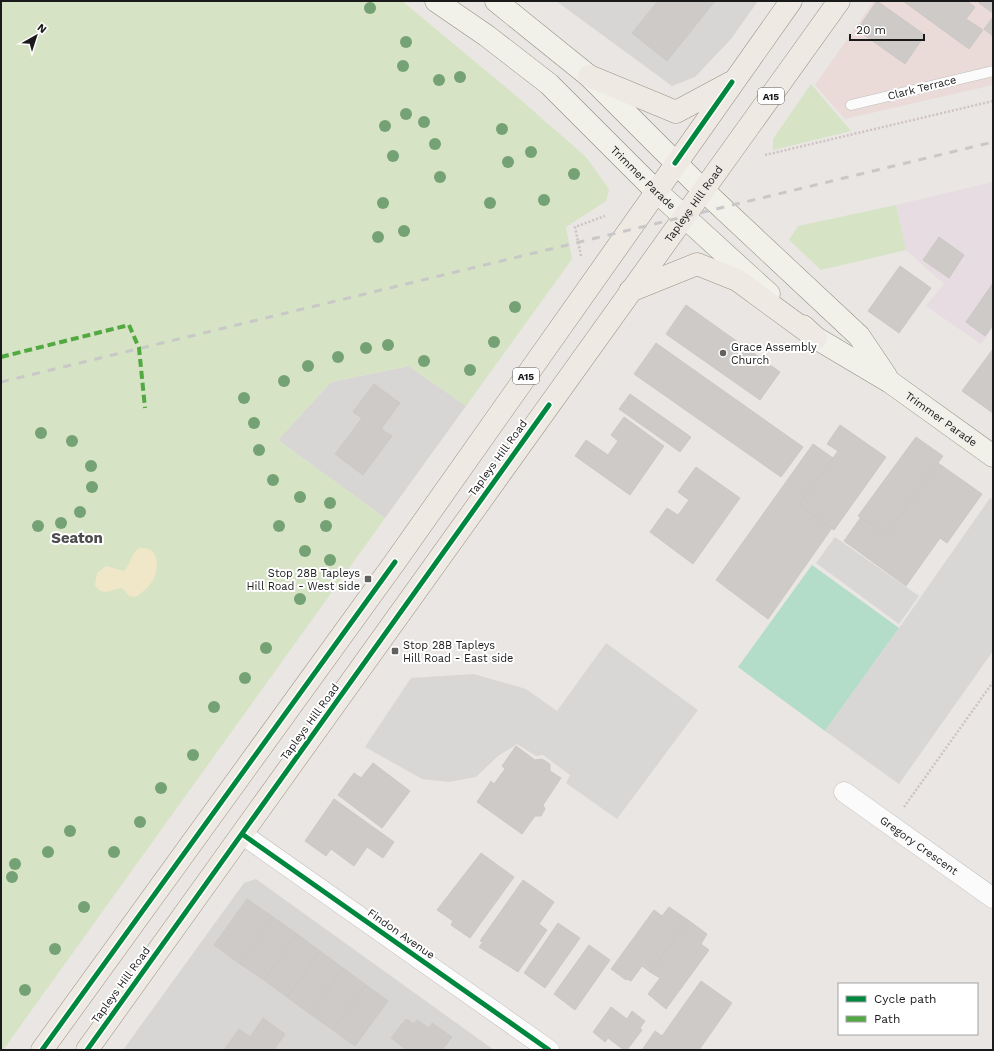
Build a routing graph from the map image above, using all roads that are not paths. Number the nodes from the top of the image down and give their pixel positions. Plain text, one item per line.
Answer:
1 (436, 1) edge
2 (496, 1) edge
3 (791, 1) edge
4 (839, 1) edge
5 (993, 71) edge
6 (589, 76) junction
7 (732, 82) junction
8 (851, 105) dead end
9 (675, 163) junction
10 (703, 190) junction
11 (656, 191) junction
12 (684, 216) junction
13 (630, 292) junction
14 (816, 338) junction
15 (890, 382) junction
16 (993, 456) edge
17 (844, 792) dead end
18 (242, 834) junction
19 (993, 898) edge
20 (42, 1050) edge
21 (87, 1050) edge
22 (549, 1050) edge

1 - 11 main road, Trimmer Parade
2 - 6 main road, Trimmer Parade
3 - 7 main road, A15
4 - 10 main road, Tapleys Hill Road / A15
5 - 8 lane, Clark Terrace
6 - 7 main road
6 - 9 main road, Trimmer Parade
7 - 9 main road, A15
9 - 10 main road, Trimmer Parade
9 - 11 main road, A15
10 - 12 main road, Tapleys Hill Road / A15
10 - 15 main road, Trimmer Parade
11 - 12 main road, Trimmer Parade
11 - 20 main road, A15
12 - 13 main road, Tapleys Hill Road / A15
12 - 14 main road, Trimmer Parade
13 - 14 main road
13 - 18 main road, Tapleys Hill Road / A15
14 - 15 main road, Trimmer Parade
15 - 16 main road, Trimmer Parade
17 - 19 street, Gregory Crescent
18 - 21 main road, Tapleys Hill Road / A15
18 - 22 street, Findon Avenue

